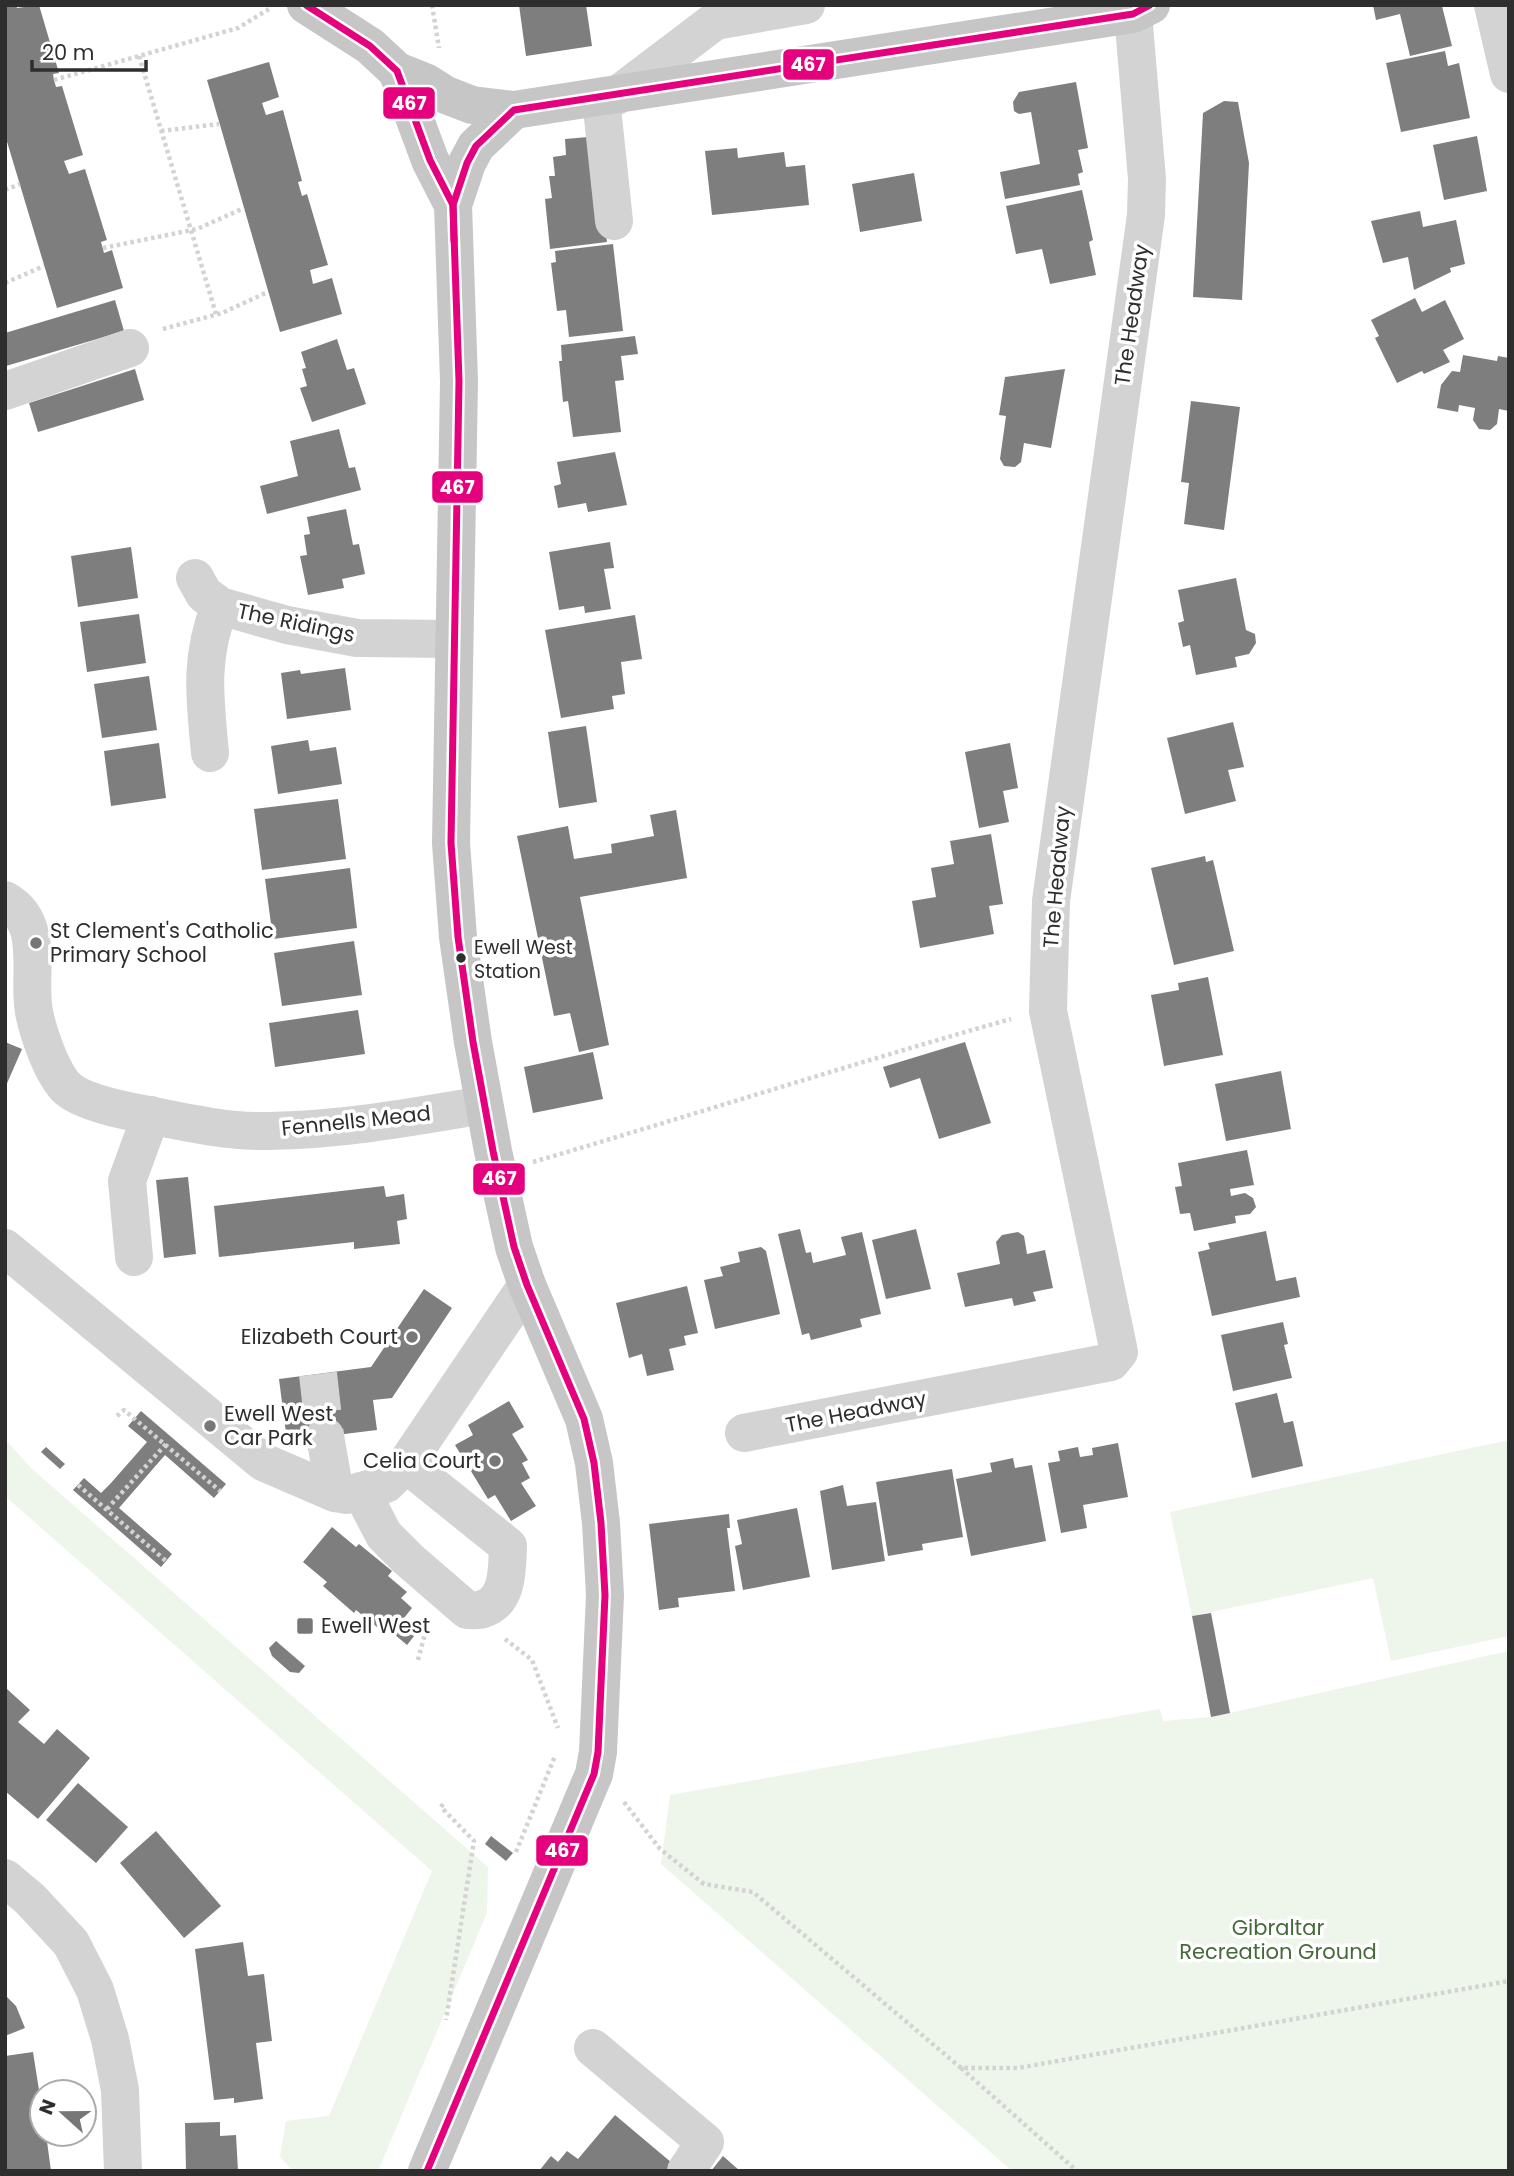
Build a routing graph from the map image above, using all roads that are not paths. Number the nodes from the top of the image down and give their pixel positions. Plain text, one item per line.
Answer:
1 (306, 5) edge
2 (806, 5) edge
3 (1493, 5) edge
4 (1142, 10) edge
5 (397, 71) junction
6 (1509, 74) edge
7 (608, 97) junction
8 (514, 110) junction
9 (453, 205) junction
10 (614, 221) dead end
11 (130, 348) road end
12 (5, 391) edge
13 (453, 639) junction
14 (210, 753) dead end
15 (5, 901) edge
16 (18, 990) edge
17 (484, 1105) junction
18 (151, 1115) junction
19 (5, 1248) edge
20 (134, 1257) dead end
21 (527, 1285) junction
22 (744, 1433) dead end
23 (326, 1436) tunnel mouth
24 (406, 1464) junction
25 (348, 1492) junction
26 (5, 1878) edge
27 (593, 2048) dead end
28 (124, 2171) edge
29 (427, 2171) edge
30 (686, 2171) edge

1 - 5 main road
2 - 7 street
3 - 6 street
4 - 7 main road
4 - 22 street, The Headway
5 - 8 main road
5 - 9 main road
7 - 8 main road
7 - 10 street
8 - 9 main road
9 - 13 main road
11 - 12 street
13 - 14 street, The Ridings
13 - 17 main road
15 - 16 street, Fennells Mead
16 - 18 street, Fennells Mead
17 - 18 street, Fennells Mead
17 - 21 main road
18 - 20 street
19 - 25 street
21 - 24 street
21 - 29 main road
23 - 25 street
24 - 25 street
24 - 25 street
26 - 28 street
27 - 30 street

